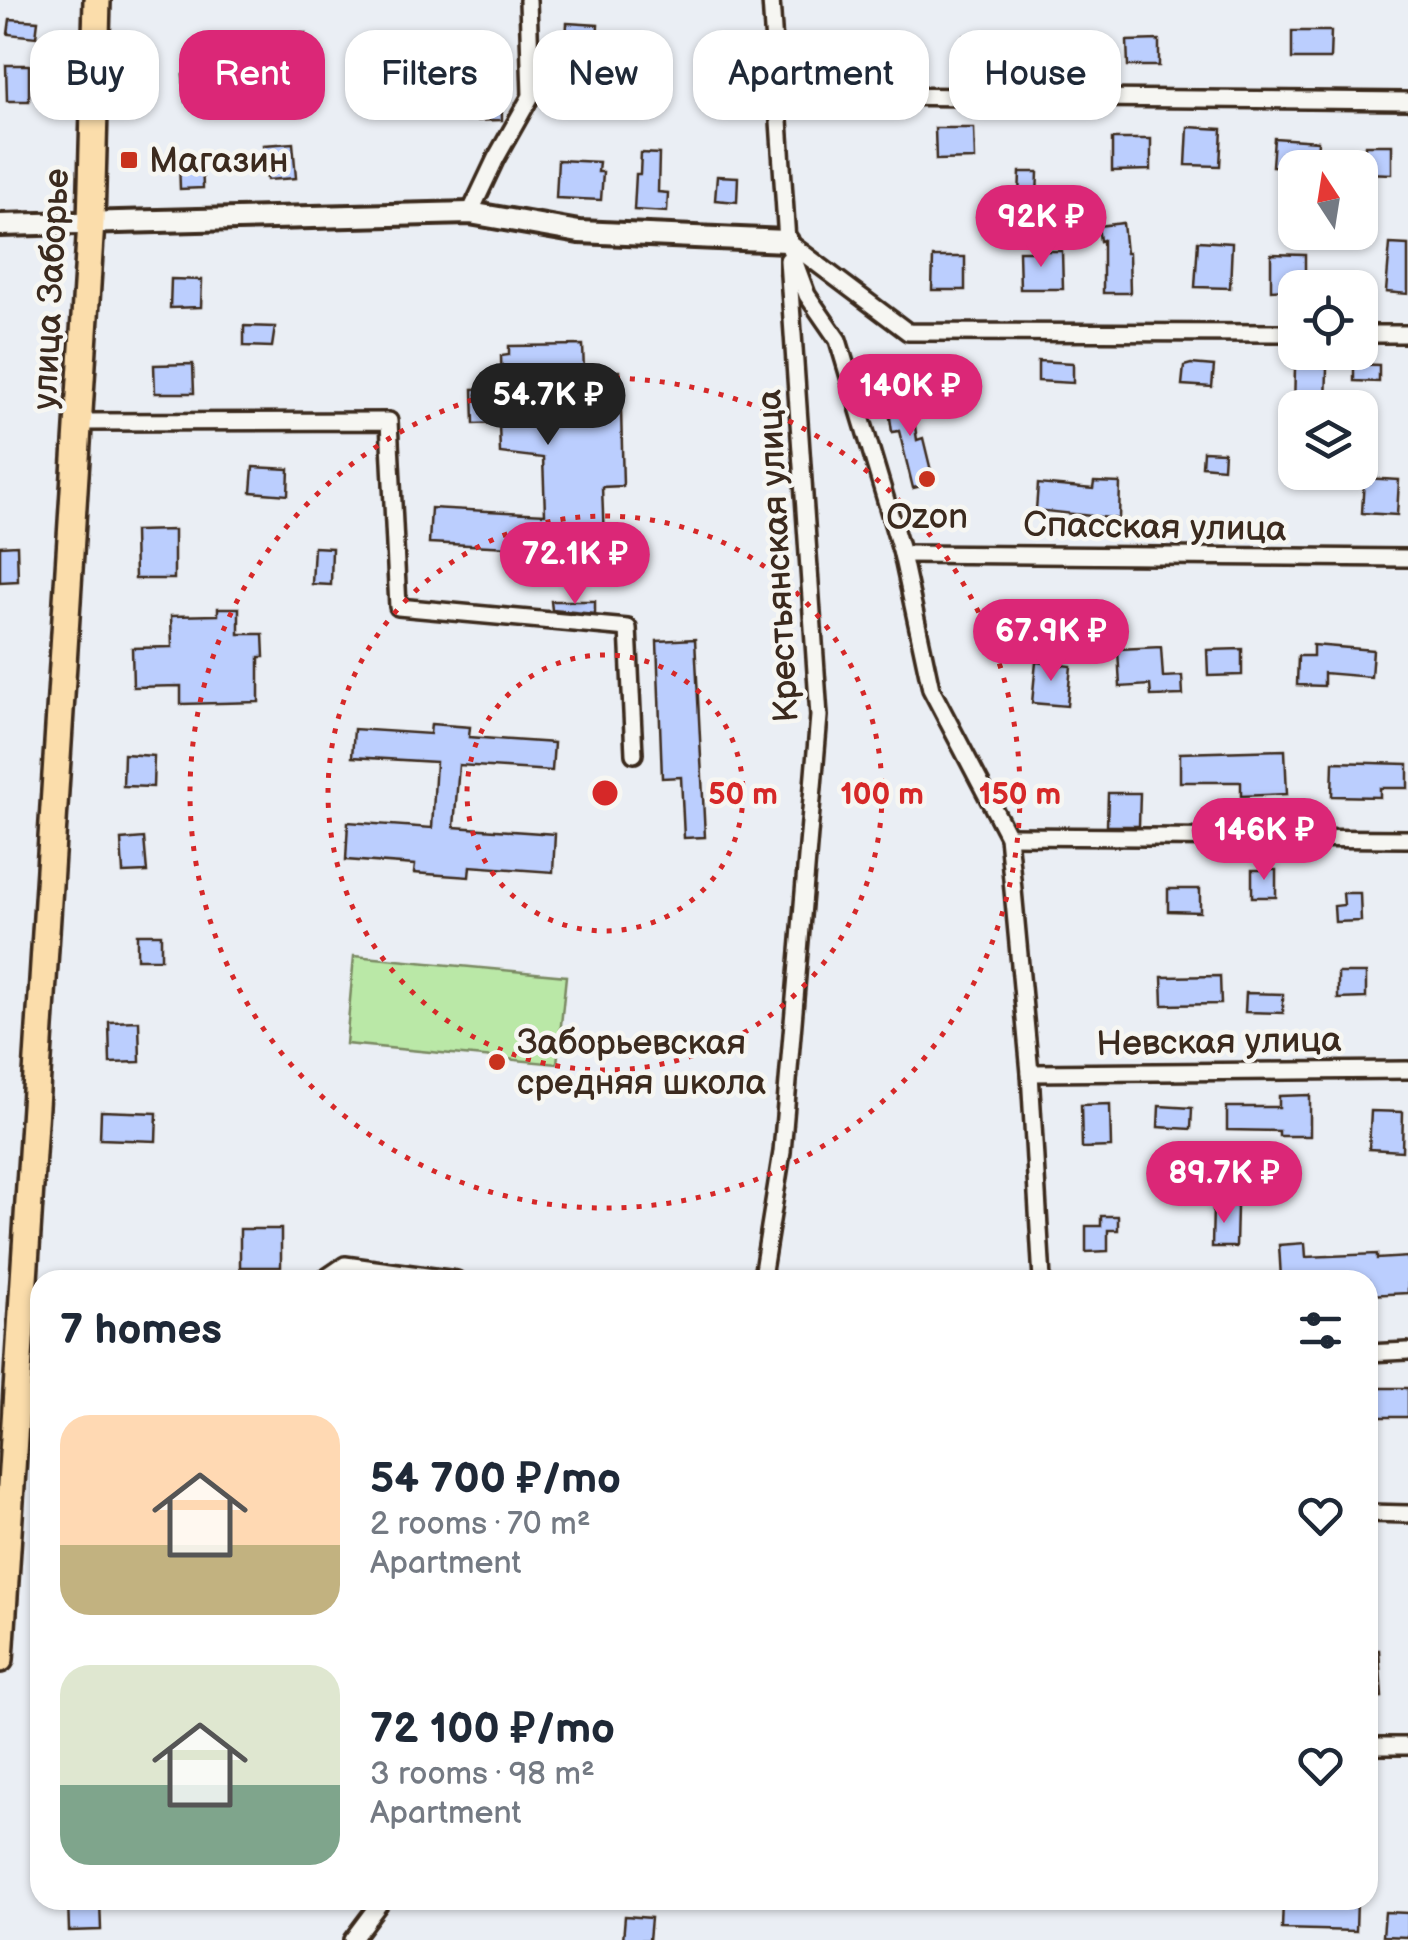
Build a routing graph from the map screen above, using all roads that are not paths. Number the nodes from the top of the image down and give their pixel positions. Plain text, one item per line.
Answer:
1 (97, 0) edge
2 (528, 0) edge
3 (771, 0) edge
4 (773, 30) edge
5 (929, 96) edge
6 (1408, 101) edge
7 (778, 120) edge
8 (470, 213) junction
9 (91, 222) junction
10 (0, 225) edge
11 (787, 241) junction
12 (1278, 334) edge
13 (1378, 334) edge
14 (1408, 334) edge
15 (78, 422) junction
16 (902, 554) junction
17 (1408, 558) edge
18 (634, 754) dead end
19 (1008, 836) junction
20 (1408, 839) edge
21 (1408, 1070) edge
22 (1030, 1073) junction
23 (338, 1270) edge
24 (382, 1270) edge
25 (762, 1270) edge
26 (1041, 1270) edge
27 (1408, 1351) edge
28 (1378, 1352) edge
29 (1378, 1513) edge
30 (1408, 1514) edge
31 (0, 1659) edge
32 (1378, 1746) edge
33 (1408, 1746) edge
34 (374, 1910) edge
35 (352, 1940) edge

1 - 9 main road, улица Заборье
2 - 8 street
3 - 4 street, Крестьянская улица
5 - 6 street
7 - 11 street, Крестьянская улица
8 - 9 street
8 - 11 street
9 - 10 street
9 - 15 main road, улица Заборье
11 - 12 street
11 - 16 street
11 - 25 street, Крестьянская улица
13 - 14 street
15 - 18 street
15 - 31 main road, улица Заборье
16 - 17 street, Спасская улица
16 - 19 street
19 - 20 street
19 - 22 street
21 - 22 street, Невская улица
22 - 26 street
23 - 24 street
27 - 28 street
29 - 30 street
32 - 33 street
34 - 35 street

